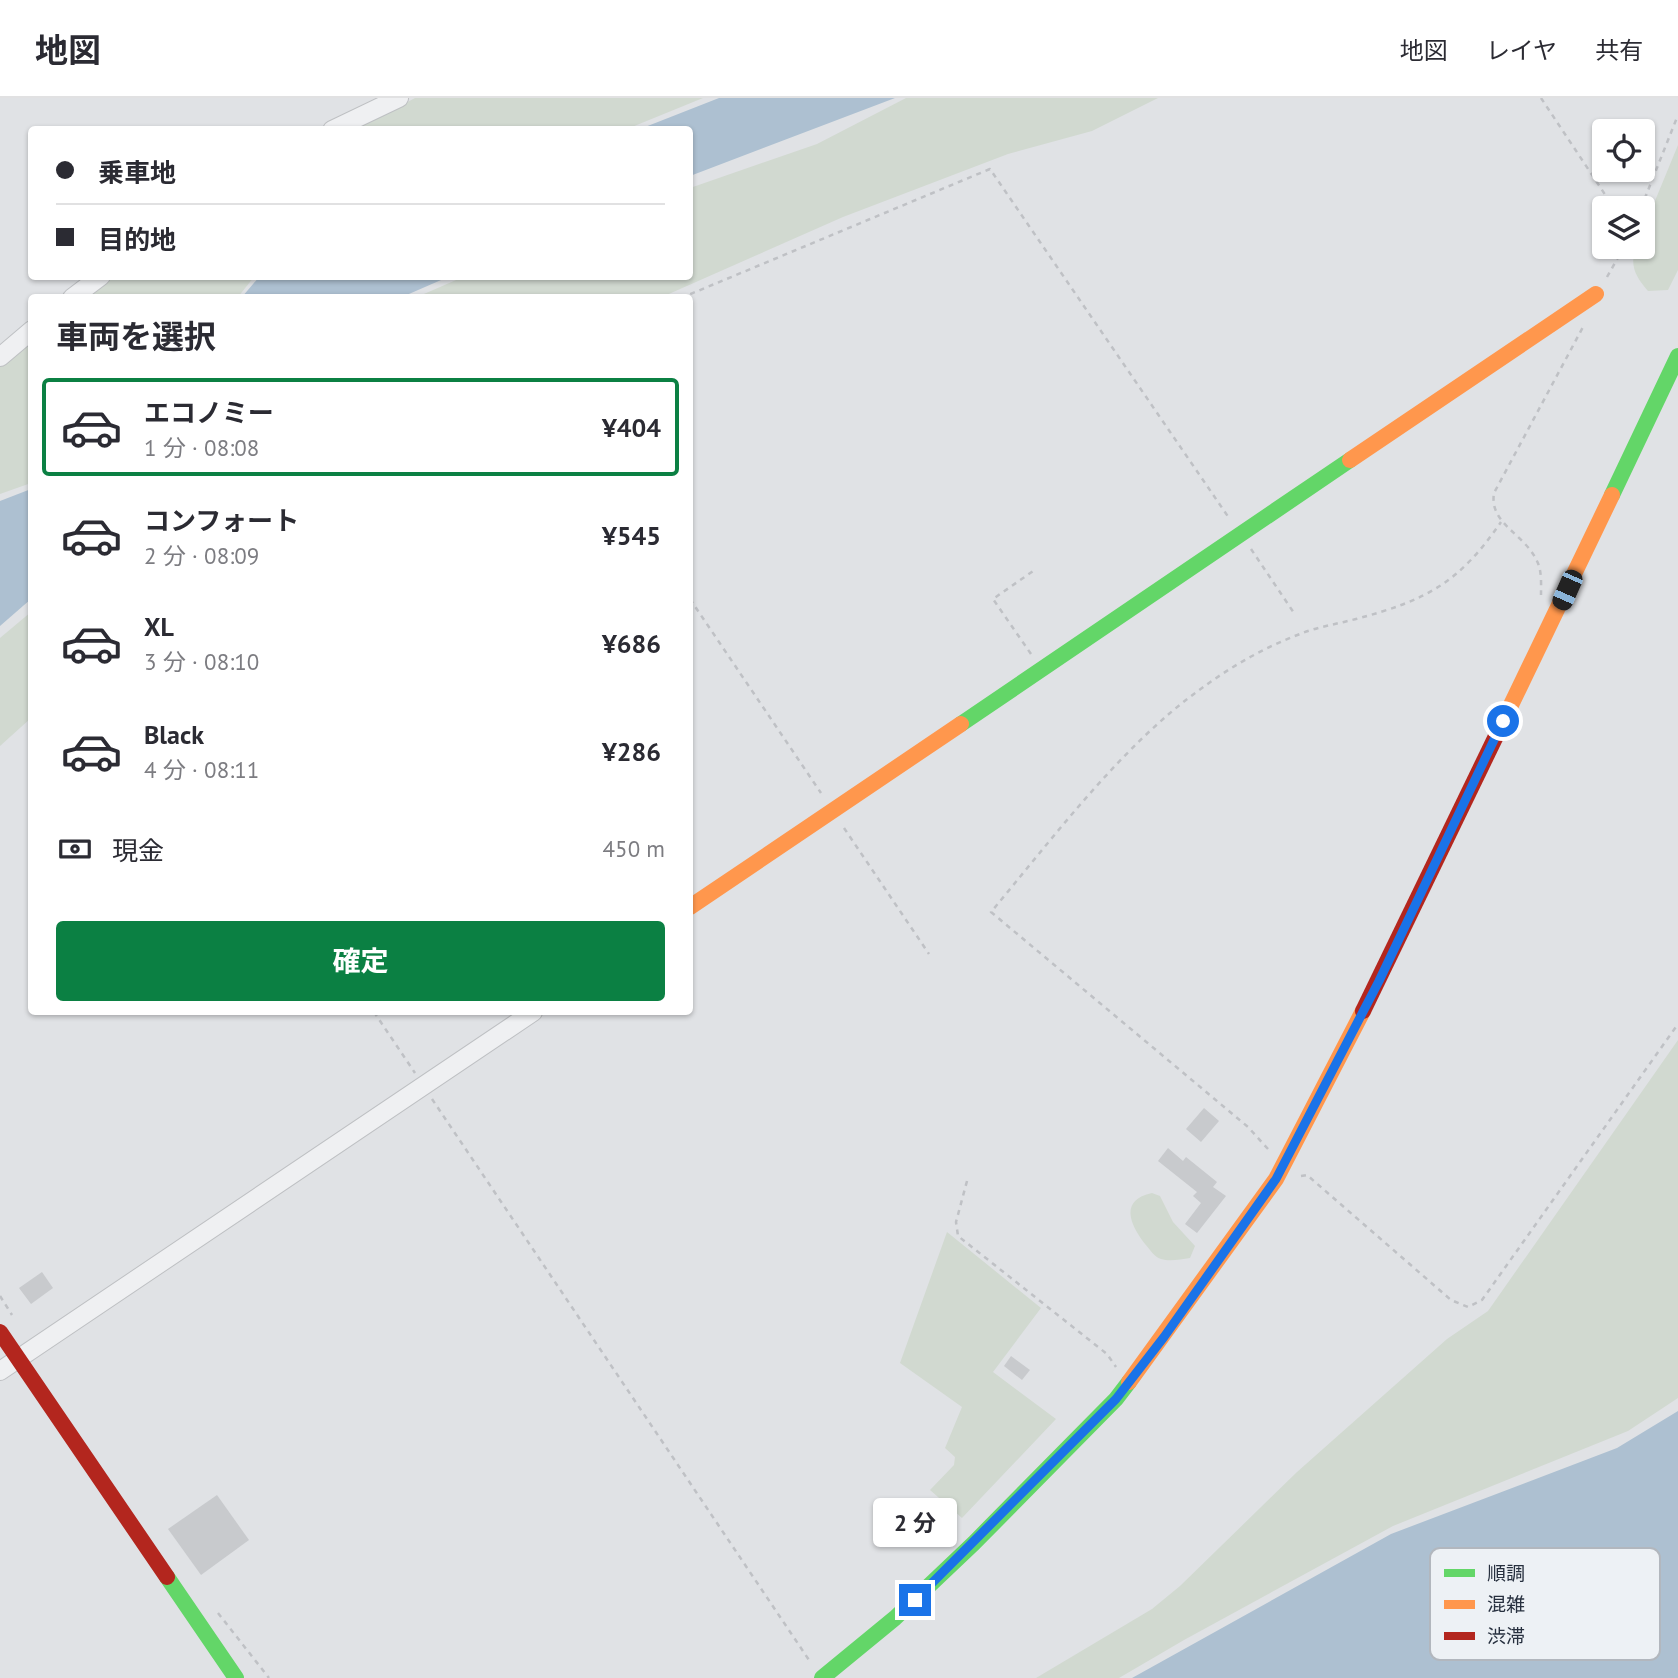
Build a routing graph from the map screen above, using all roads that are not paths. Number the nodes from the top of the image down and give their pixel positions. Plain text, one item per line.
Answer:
1 (399, 98) edge
2 (340, 126) edge
3 (96, 280) edge
4 (77, 294) edge
5 (1596, 294) road end
6 (28, 333) edge
7 (1678, 356) edge
8 (0, 357) edge
9 (693, 904) edge
10 (529, 1015) edge
11 (0, 1332) edge
12 (18, 1358) junction
13 (0, 1371) edge
14 (818, 1672) edge
15 (236, 1678) edge

1 - 2 street
3 - 4 street
5 - 9 street
6 - 8 street
7 - 14 street
10 - 12 street
11 - 12 street
12 - 13 street
12 - 15 street

